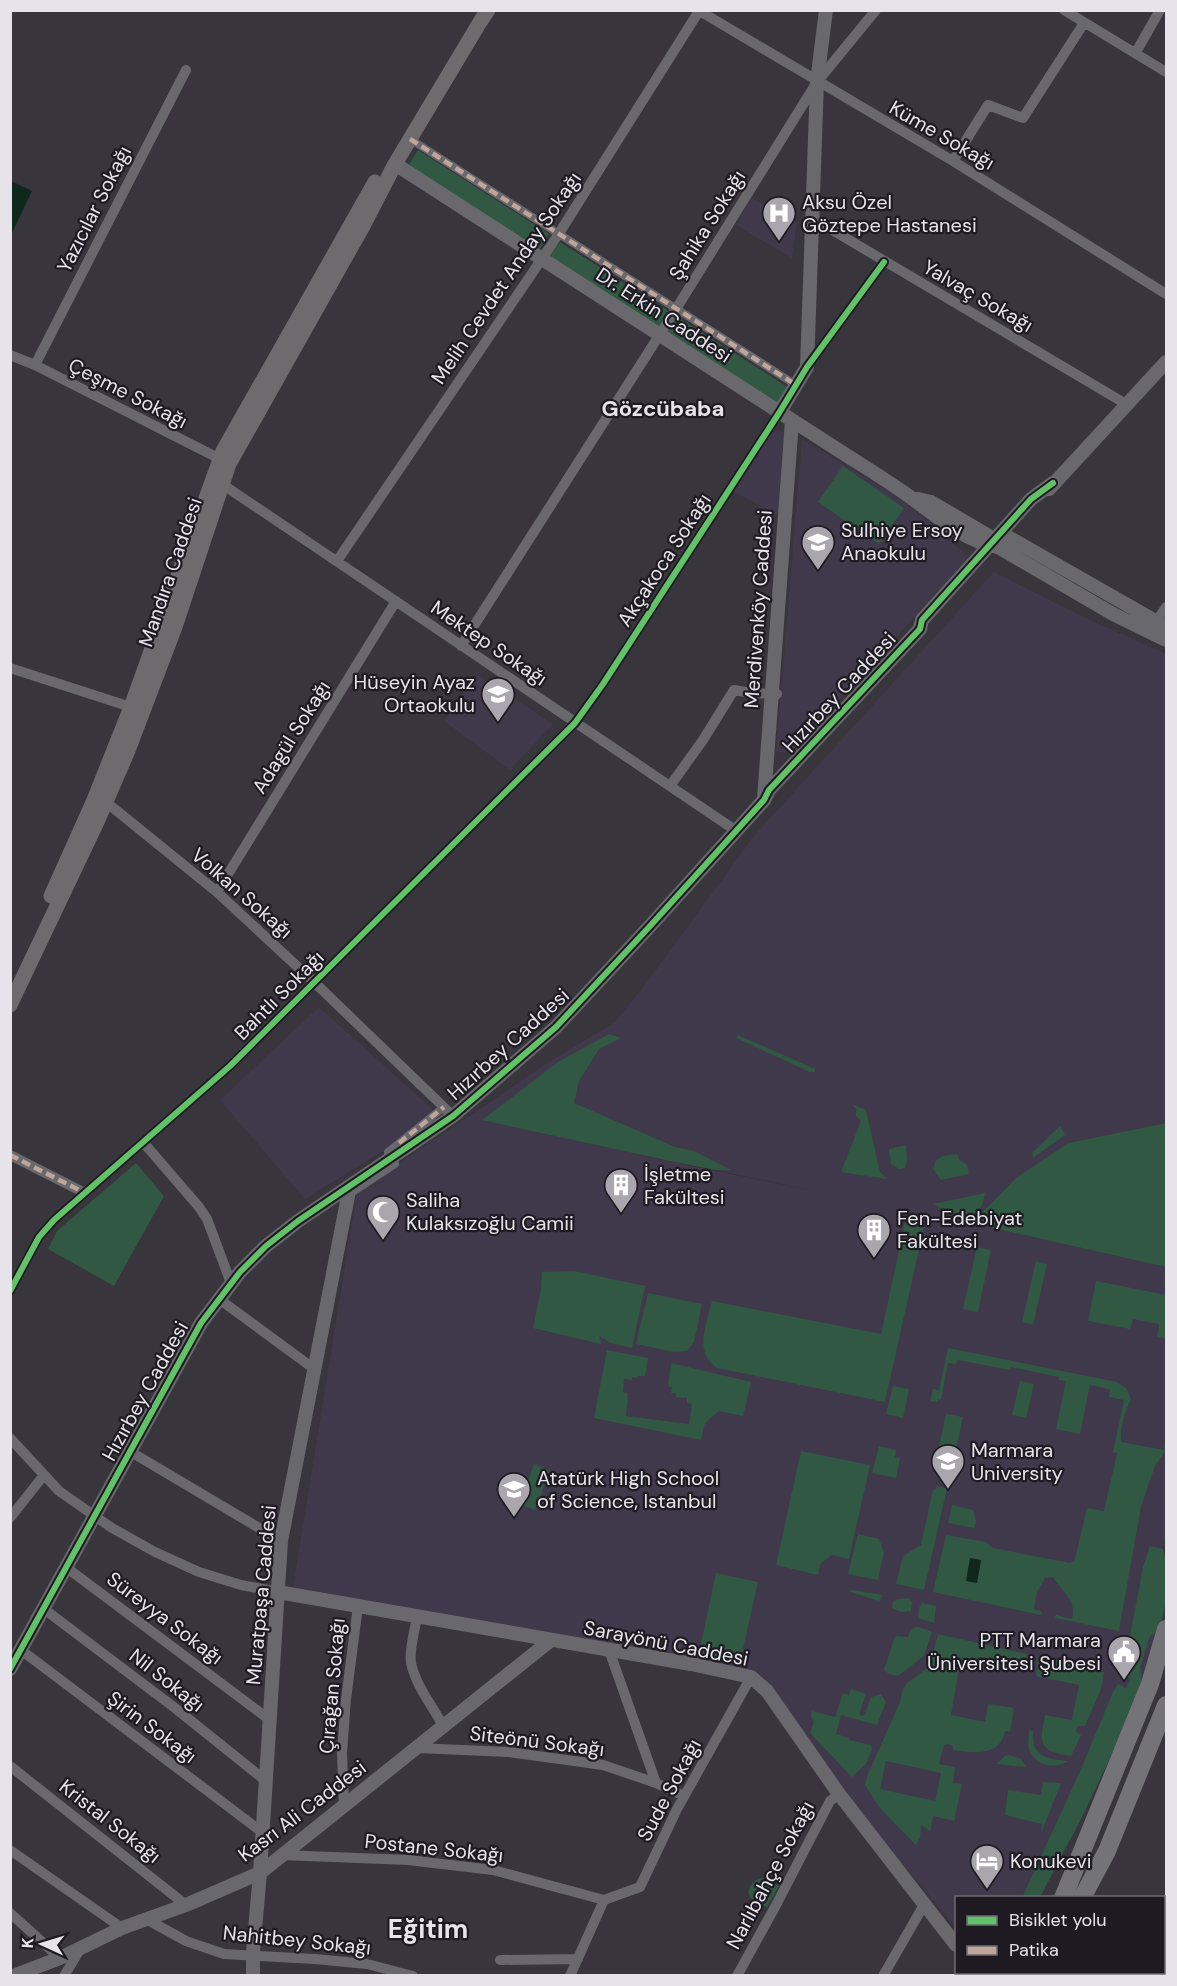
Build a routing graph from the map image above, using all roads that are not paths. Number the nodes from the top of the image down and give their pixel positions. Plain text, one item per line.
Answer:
1 (488, 10) edge
2 (826, 10) edge
3 (876, 10) edge
4 (1064, 10) edge
5 (1160, 10) edge
6 (699, 11) edge
7 (1084, 23) junction
8 (1136, 52) junction
9 (186, 70) dead end
10 (1167, 72) edge
11 (817, 82) junction
12 (410, 139) junction
13 (953, 161) junction
14 (395, 165) junction
15 (812, 218) junction
16 (558, 235) junction
17 (541, 259) junction
18 (884, 262) junction
19 (1167, 294) edge
20 (676, 309) junction
21 (659, 336) junction
22 (10, 355) edge
23 (1167, 362) edge
24 (35, 365) junction
25 (807, 368) junction
26 (796, 385) junction
27 (1126, 404) junction
28 (779, 413) junction
29 (796, 424) junction
30 (224, 462) junction
31 (1053, 483) junction
32 (222, 484) junction
33 (997, 542) junction
34 (337, 561) junction
35 (396, 601) junction
36 (1167, 607) edge
37 (1161, 625) edge
38 (1167, 640) edge
39 (461, 646) junction
40 (10, 668) edge
41 (774, 694) junction
42 (137, 709) junction
43 (575, 723) junction
44 (670, 786) junction
45 (767, 795) junction
46 (106, 802) junction
47 (735, 830) junction
48 (217, 892) junction
49 (10, 982) edge
50 (315, 983) junction
51 (10, 1005) edge
52 (448, 1112) junction
53 (143, 1142) junction
54 (388, 1152) dead end
55 (10, 1155) edge
56 (395, 1164) dead end
57 (349, 1191) junction
58 (85, 1193) junction
59 (231, 1283) junction
60 (10, 1291) edge
61 (219, 1299) junction
62 (313, 1368) junction
63 (10, 1437) edge
64 (131, 1452) junction
65 (44, 1475) junction
66 (95, 1516) junction
67 (10, 1518) edge
68 (281, 1541) junction
69 (67, 1568) junction
70 (278, 1592) junction
71 (358, 1606) junction
72 (44, 1609) junction
73 (417, 1616) junction
74 (1167, 1629) edge
75 (551, 1640) junction
76 (21, 1650) junction
77 (609, 1650) junction
78 (10, 1669) edge
79 (751, 1677) junction
80 (1167, 1705) edge
81 (270, 1719) junction
82 (443, 1726) junction
83 (416, 1748) junction
84 (10, 1767) edge
85 (266, 1781) junction
86 (656, 1783) junction
87 (839, 1794) junction
88 (684, 1796) junction
89 (344, 1805) junction
90 (262, 1832) junction
91 (10, 1850) edge
92 (281, 1855) junction
93 (260, 1873) junction
94 (1064, 1896) edge
95 (1083, 1896) edge
96 (604, 1900) junction
97 (925, 1903) junction
98 (186, 1905) junction
99 (10, 1912) edge
100 (146, 1919) junction
101 (122, 1928) junction
102 (955, 1942) edge
103 (82, 1948) junction
104 (254, 1957) junction
105 (60, 1958) junction
106 (578, 1959) junction
107 (500, 1960) dead end
108 (13, 1975) edge
109 (64, 1976) edge
110 (253, 1976) edge
111 (413, 1976) edge
112 (570, 1976) edge
113 (737, 1976) edge
114 (883, 1976) edge

1 - 12 main road, Mandıra Caddesi
2 - 11 street
3 - 11 street, Şahika Sokağı
4 - 7 street
5 - 8 street
6 - 11 street, Küme Sokağı
6 - 16 street, Melih Cevdet Anday Sokağı
7 - 8 street
7 - 13 street
8 - 10 street
9 - 24 street, Yazıcılar Sokağı
11 - 13 street, Küme Sokağı
11 - 15 street
11 - 20 street, Şahika Sokağı
12 - 14 main road, Mandıra Caddesi
12 - 16 street
13 - 19 street, Küme Sokağı
14 - 17 street, Dr. Erkin Caddesi
14 - 30 main road, Mandıra Caddesi
15 - 18 street, Yalvaç Sokağı
15 - 25 street
16 - 17 street, Melih Cevdet Anday Sokağı
16 - 20 street
17 - 21 street, Dr. Erkin Caddesi
17 - 34 street, Melih Cevdet Anday Sokağı
18 - 25 street
18 - 27 street, Yalvaç Sokağı
20 - 21 street, Şahika Sokağı
20 - 26 street
21 - 28 street, Dr. Erkin Caddesi
21 - 39 street, Şahika Sokağı
22 - 24 street, Çeşme Sokağı
23 - 27 street, Hızırbey Caddesi
24 - 30 street, Çeşme Sokağı
25 - 26 street
26 - 28 street
27 - 31 street, Hızırbey Caddesi
28 - 29 street, Dr. Erkin Caddesi
28 - 43 street, Akçakoca Sokağı
29 - 33 street, Dr. Erkin Caddesi
29 - 41 street
30 - 32 main road, Mandıra Caddesi
30 - 42 main road, Mandıra Caddesi
31 - 33 street, Hızırbey Caddesi
31 - 33 street, Hızırbey Caddesi
32 - 34 street, Mektep Sokağı
32 - 42 main road, Mandıra Caddesi
33 - 37 street, Dr. Erkin Caddesi
33 - 38 street, Dr. Erkin Caddesi
33 - 45 street, Hızırbey Caddesi
34 - 35 street, Mektep Sokağı
35 - 39 street, Mektep Sokağı
35 - 48 street, Adagül Sokağı
36 - 37 street
39 - 43 street, Mektep Sokağı
40 - 42 street
41 - 44 street
41 - 45 street
42 - 46 main road, Mandıra Caddesi
42 - 49 main road, Mandıra Caddesi
43 - 44 street, Mektep Sokağı
43 - 50 street, Bahtlı Sokağı
44 - 47 street, Mektep Sokağı
45 - 47 street, Hızırbey Caddesi
46 - 48 street, Volkan Sokağı
46 - 51 main road, Mandıra Caddesi
47 - 52 street, Hızırbey Caddesi
48 - 50 street, Volkan Sokağı
50 - 52 street, Volkan Sokağı
50 - 53 street, Bahtlı Sokağı
52 - 54 street, Hızırbey Caddesi
52 - 57 street, Hızırbey Caddesi
53 - 58 street, Bahtlı Sokağı
53 - 59 street
55 - 58 street
56 - 57 street, Hızırbey Caddesi
57 - 59 street, Hızırbey Caddesi
57 - 62 street, Muratpaşa Caddesi
58 - 60 street, Bahtlı Sokağı
59 - 61 street, Hızırbey Caddesi
61 - 62 street
61 - 64 street, Hızırbey Caddesi
62 - 68 street, Muratpaşa Caddesi
63 - 65 street
64 - 66 street, Hızırbey Caddesi
64 - 68 street
65 - 66 street
65 - 67 street
66 - 69 street, Hızırbey Caddesi
66 - 70 street
68 - 70 street, Muratpaşa Caddesi
69 - 72 street, Hızırbey Caddesi
69 - 81 street, Süreyya Sokağı
70 - 71 street, Sarayönü Caddesi
70 - 81 street, Muratpaşa Caddesi
71 - 73 street, Sarayönü Caddesi
71 - 89 street, Çırağan Sokağı
72 - 76 street, Hızırbey Caddesi
72 - 85 street, Nil Sokağı
73 - 75 street, Sarayönü Caddesi
73 - 82 street
74 - 94 main road
75 - 77 street, Sarayönü Caddesi
75 - 82 street, Kasrı Ali Caddesi
76 - 78 street, Hızırbey Caddesi
76 - 90 street, Şirin Sokağı
77 - 79 street, Sarayönü Caddesi
77 - 86 street
79 - 87 street, Sarayönü Caddesi
79 - 88 street, Sude Sokağı
80 - 95 main road
81 - 85 street, Muratpaşa Caddesi
82 - 83 street, Kasrı Ali Caddesi
83 - 86 street, Siteönü Sokağı
83 - 89 street, Kasrı Ali Caddesi
84 - 98 street, Kristal Sokağı
85 - 90 street, Muratpaşa Caddesi
86 - 88 street, Siteönü Sokağı
87 - 97 street, Sarayönü Caddesi
87 - 113 street, Narlıbahçe Sokağı
88 - 96 street, Sude Sokağı
89 - 92 street, Kasrı Ali Caddesi
90 - 93 street, Muratpaşa Caddesi
91 - 101 street
92 - 93 street, Kasrı Ali Caddesi
92 - 96 street, Postane Sokağı
93 - 98 street, Kasrı Ali Caddesi
93 - 104 street, Muratpaşa Caddesi
96 - 106 street
97 - 102 street, Sarayönü Caddesi
97 - 114 street
98 - 100 street, Kasrı Ali Caddesi
99 - 105 street
100 - 101 street, Kasrı Ali Caddesi
100 - 104 street, Nahitbey Sokağı
101 - 103 street, Kasrı Ali Caddesi
103 - 105 street, Kasrı Ali Caddesi
103 - 109 street
104 - 110 street, Muratpaşa Caddesi
104 - 111 street, Nahitbey Sokağı
105 - 108 street, Kasrı Ali Caddesi
106 - 107 street
106 - 112 street

